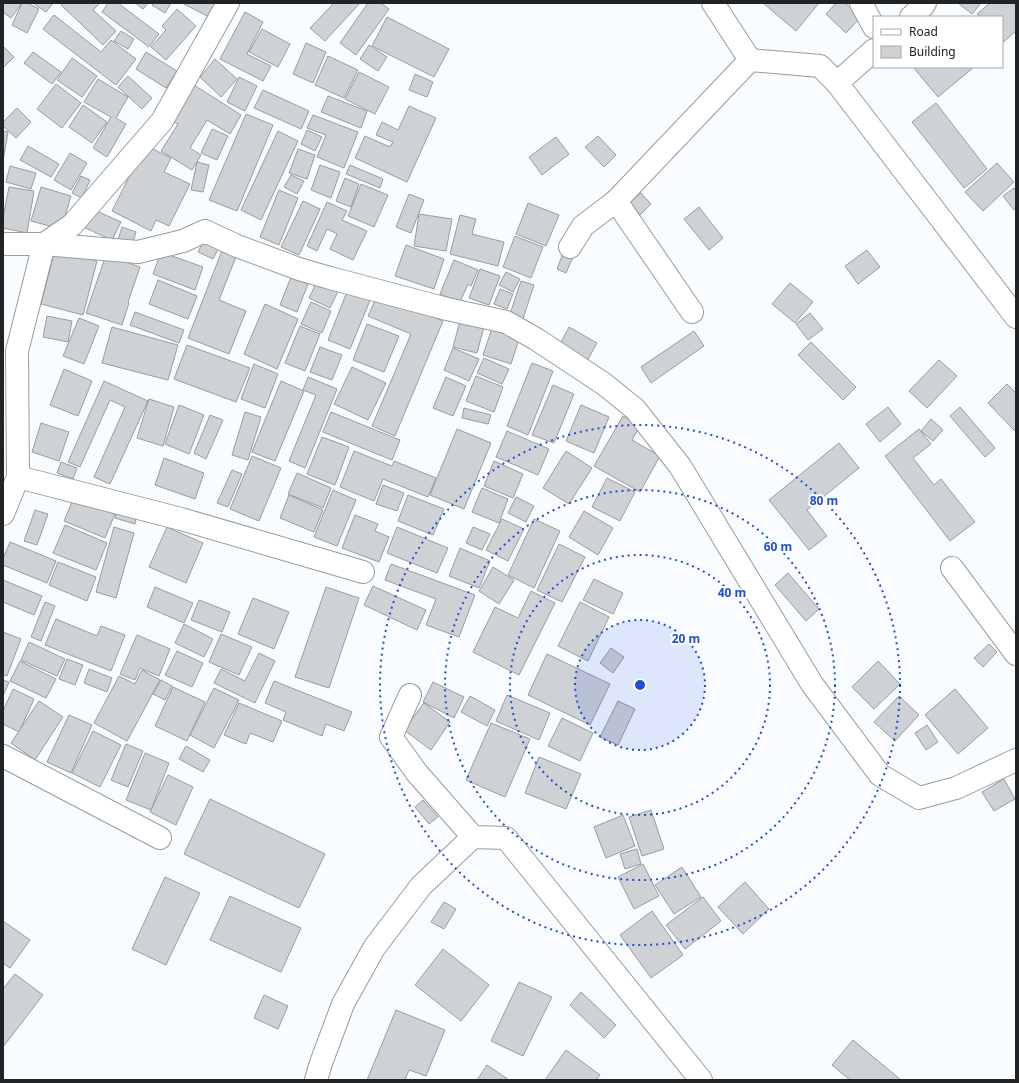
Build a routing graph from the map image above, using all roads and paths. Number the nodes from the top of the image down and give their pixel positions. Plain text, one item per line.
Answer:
1 (228, 3) edge
2 (713, 3) edge
3 (861, 3) edge
4 (925, 3) edge
5 (912, 16) edge
6 (873, 25) edge
7 (873, 51) edge
8 (750, 60) junction
9 (837, 83) junction
10 (616, 201) junction
11 (3, 244) edge
12 (44, 244) junction
13 (570, 247) dead end
14 (692, 312) dead end
15 (1016, 317) edge
16 (18, 477) junction
17 (3, 514) edge
18 (952, 568) dead end
19 (363, 572) dead end
20 (1016, 654) edge
21 (410, 695) dead end
22 (3, 756) edge
23 (1016, 760) edge
24 (473, 837) junction
25 (160, 838) dead end
26 (316, 1080) edge
27 (701, 1080) edge

1 - 12 street
2 - 8 street
3 - 6 street
4 - 5 street
7 - 9 street
8 - 9 street
8 - 10 street
9 - 15 street
10 - 13 street
10 - 14 street
11 - 12 street
12 - 16 street
12 - 23 street
16 - 17 street
16 - 19 street
18 - 20 street
21 - 24 street
22 - 25 street
24 - 26 street
24 - 27 street

